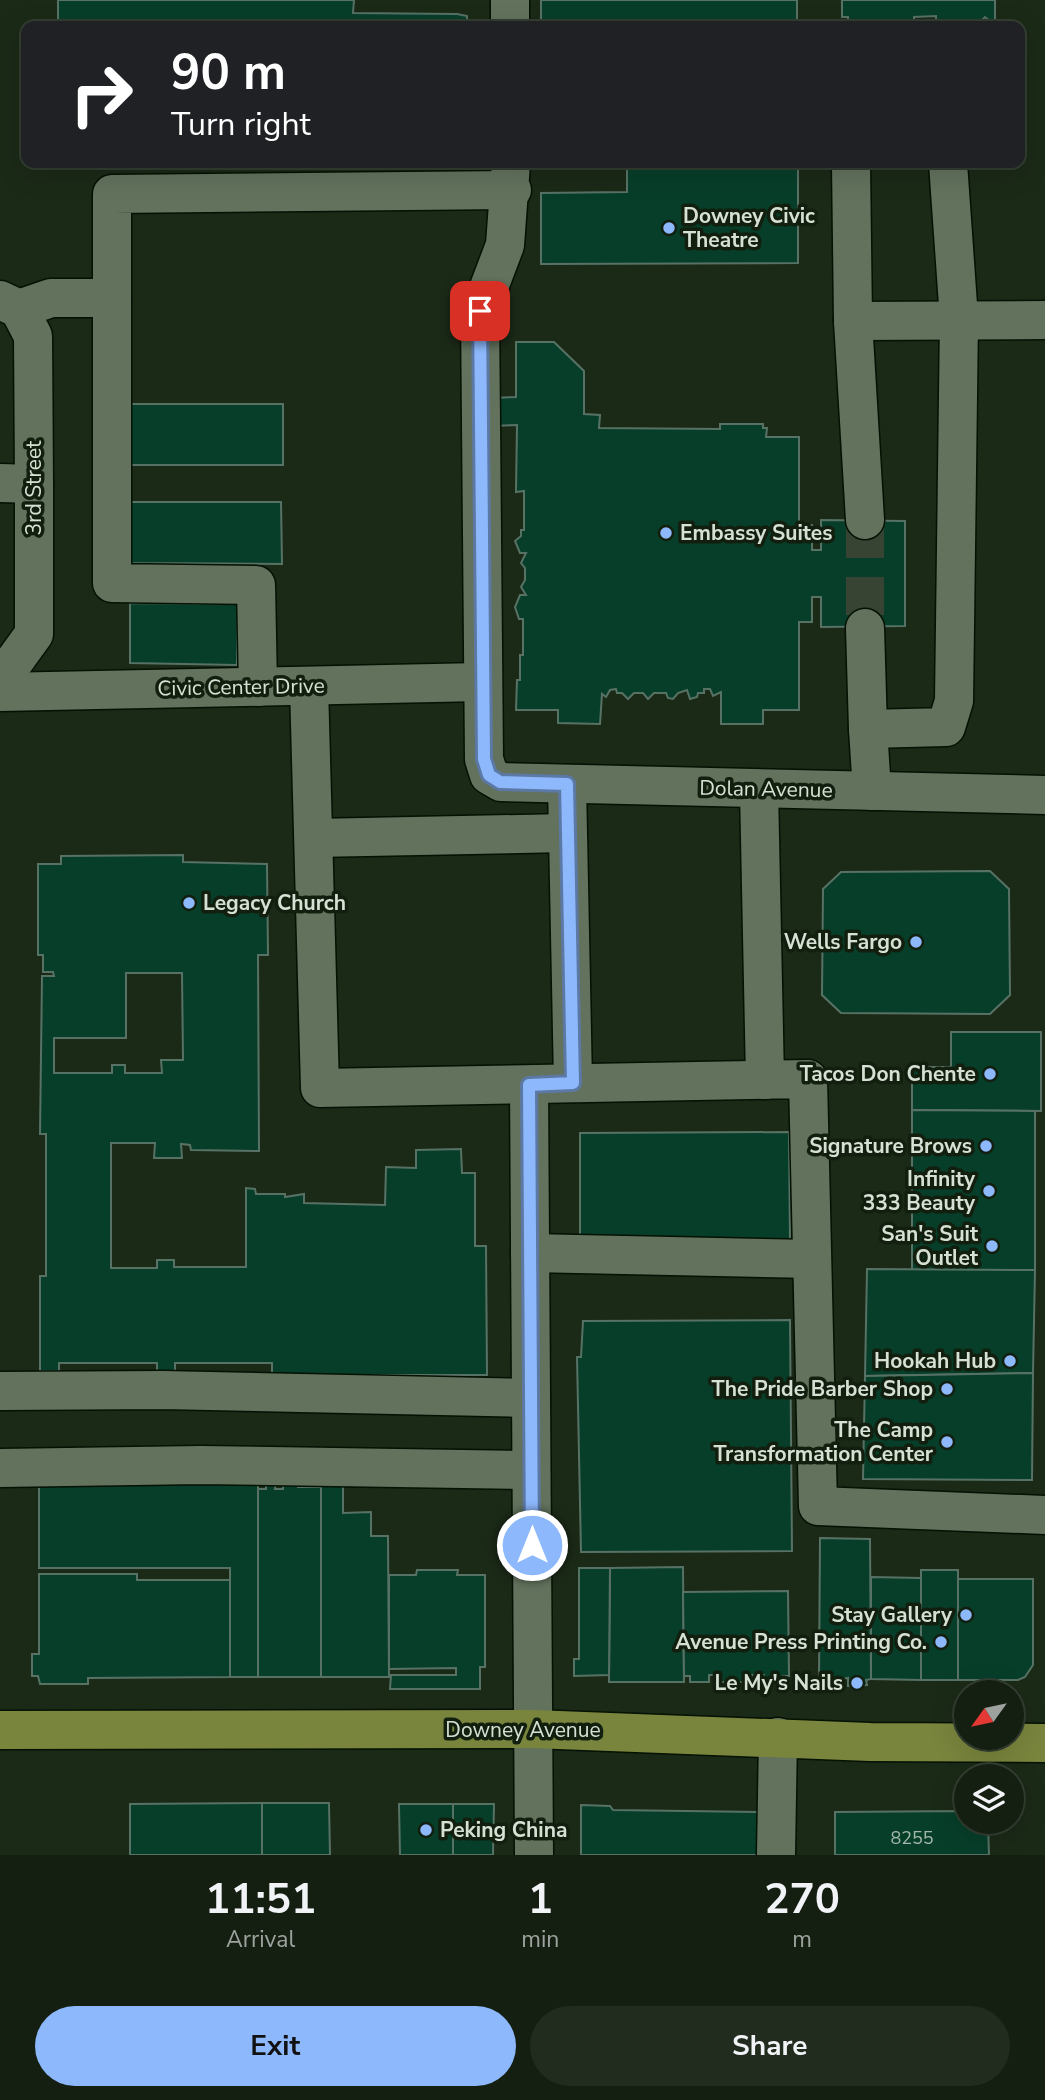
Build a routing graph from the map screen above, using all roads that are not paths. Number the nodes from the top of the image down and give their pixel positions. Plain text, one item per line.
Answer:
1 (510, 0) edge
2 (510, 21) edge
3 (851, 168) edge
4 (948, 168) edge
5 (512, 176) edge
6 (112, 298) junction
7 (9, 305) edge
8 (959, 319) junction
9 (1045, 320) edge
10 (853, 321) junction
11 (17, 484) edge
12 (865, 520) tunnel mouth
13 (865, 628) tunnel mouth
14 (0, 681) edge
15 (482, 682) junction
16 (309, 686) junction
17 (258, 687) junction
18 (0, 692) edge
19 (868, 729) junction
20 (567, 784) junction
21 (759, 789) junction
22 (872, 791) junction
23 (1045, 795) edge
24 (567, 833) junction
25 (314, 838) junction
26 (765, 1080) junction
27 (573, 1083) junction
28 (529, 1085) junction
29 (530, 1253) junction
30 (812, 1259) junction
31 (0, 1391) edge
32 (531, 1398) junction
33 (0, 1468) edge
34 (531, 1470) junction
35 (1045, 1515) edge
36 (533, 1729) junction
37 (0, 1730) edge
38 (778, 1737) junction
39 (1045, 1743) edge
40 (534, 1855) edge
41 (776, 1855) edge

1 - 2 street
3 - 10 street
4 - 8 street
5 - 6 street
5 - 15 street
6 - 7 street
6 - 17 street
7 - 11 street, 3rd Street
8 - 9 street
8 - 10 street
8 - 19 street
10 - 12 street
11 - 14 street, 3rd Street
13 - 19 street
15 - 16 street, Civic Center Drive
15 - 20 street, Dolan Avenue
16 - 17 street, Civic Center Drive
16 - 25 street
17 - 18 street, Civic Center Drive
19 - 22 street
20 - 21 street, Dolan Avenue
20 - 24 street
21 - 22 street, Dolan Avenue
21 - 26 street
22 - 23 street, Dolan Avenue
24 - 25 street
24 - 27 street
25 - 28 street
26 - 27 street
26 - 30 street
27 - 28 street
28 - 29 street
29 - 30 street
29 - 32 street
30 - 35 street
31 - 32 street
32 - 34 street
33 - 34 street
34 - 36 street
36 - 37 main road, Downey Avenue
36 - 38 main road, Downey Avenue
36 - 40 street
38 - 39 main road, Downey Avenue
38 - 41 street

